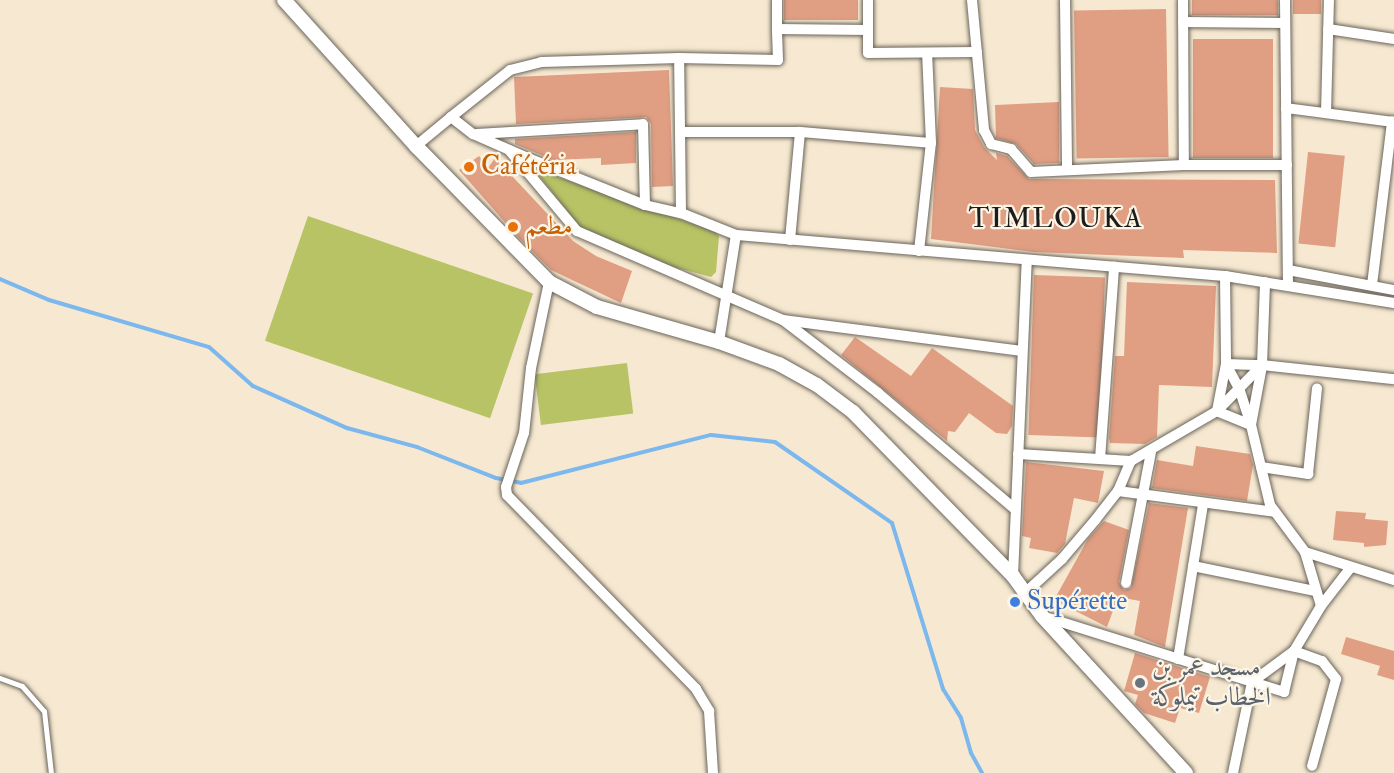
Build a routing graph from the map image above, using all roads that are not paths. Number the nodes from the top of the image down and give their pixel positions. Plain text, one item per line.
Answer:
1 (284, 0) edge
2 (777, 0) edge
3 (868, 0) edge
4 (972, 0) edge
5 (1065, 0) edge
6 (1183, 0) edge
7 (1285, 0) edge
8 (1329, 0) edge
9 (1183, 22) junction
10 (1285, 23) junction
11 (777, 29) junction
12 (1328, 29) junction
13 (868, 30) junction
14 (1394, 39) edge
15 (977, 52) junction
16 (927, 53) junction
17 (679, 58) junction
18 (1286, 108) junction
19 (1326, 113) junction
20 (451, 117) junction
21 (1393, 122) edge
22 (681, 132) junction
23 (800, 132) junction
24 (473, 134) junction
25 (931, 143) junction
26 (416, 146) junction
27 (508, 149) junction
28 (1184, 165) junction
29 (1287, 165) junction
30 (1067, 168) junction
31 (645, 205) junction
32 (681, 213) junction
33 (736, 236) junction
34 (790, 240) junction
35 (919, 251) junction
36 (1027, 260) junction
37 (1114, 267) junction
38 (1288, 270) junction
39 (1225, 276) junction
40 (549, 282) junction
41 (1265, 282) junction
42 (1288, 285) junction
43 (1372, 285) junction
44 (1394, 290) edge
45 (728, 294) junction
46 (1394, 303) edge
47 (783, 320) junction
48 (719, 342) junction
49 (1022, 351) junction
50 (1226, 364) junction
51 (1262, 365) junction
52 (1394, 379) edge
53 (1239, 388) junction
54 (1317, 388) dead end
55 (1217, 411) junction
56 (1251, 425) junction
57 (1151, 452) junction
58 (1017, 454) junction
59 (1100, 459) junction
60 (1131, 461) junction
61 (1261, 467) junction
62 (1119, 491) junction
63 (1142, 495) junction
64 (1203, 505) junction
65 (1015, 509) junction
66 (1275, 512) junction
67 (1305, 552) junction
68 (1193, 566) junction
69 (1351, 567) junction
70 (1013, 576) junction
71 (1394, 580) edge
72 (1126, 583) dead end
73 (1315, 591) junction
74 (1024, 594) junction
75 (1321, 606) junction
76 (1042, 616) junction
77 (1294, 651) junction
78 (1178, 659) junction
79 (0, 678) edge
80 (1252, 682) junction
81 (1312, 766) dead end
82 (51, 773) edge
83 (712, 773) edge
84 (1186, 773) edge
85 (1233, 773) edge

1 - 26 street
2 - 11 street
3 - 13 street
4 - 15 street
5 - 30 street
6 - 9 street
7 - 10 street
8 - 12 street
9 - 10 street
9 - 28 street
10 - 18 street
11 - 13 street
11 - 17 street
12 - 14 street
12 - 19 street
13 - 16 street
15 - 16 street
15 - 30 street
16 - 25 street
17 - 20 street
17 - 22 street
18 - 19 street
18 - 29 street
19 - 21 street
20 - 24 street
20 - 26 street
21 - 43 street
22 - 23 street
22 - 32 street
23 - 25 street
23 - 34 street
24 - 27 street
24 - 31 street
25 - 35 street
26 - 40 street
27 - 31 street
27 - 45 street
28 - 29 street
28 - 30 street
29 - 38 street
31 - 32 street
32 - 33 street
33 - 34 street
33 - 45 street
34 - 35 street
35 - 36 street
36 - 37 street
36 - 49 street
37 - 39 street
37 - 59 street
38 - 42 street
38 - 43 street
39 - 41 street
39 - 50 street
40 - 48 street
40 - 83 street
41 - 42 street
41 - 51 street
42 - 46 street
43 - 44 street
45 - 47 street
45 - 48 street
47 - 49 street
47 - 65 street
48 - 70 street
49 - 58 street
50 - 51 street
50 - 53 street
50 - 55 street
51 - 52 street
51 - 53 street
51 - 56 street
53 - 55 street
53 - 56 street
54 - 61 street
55 - 56 street
55 - 57 street
56 - 61 street
57 - 60 street
57 - 63 street
58 - 59 street
58 - 65 street
59 - 60 street
60 - 62 street
61 - 66 street
62 - 63 street
62 - 74 street
63 - 64 street
63 - 72 street
64 - 66 street
64 - 68 street
65 - 70 street
66 - 67 street
67 - 69 street
67 - 73 street
68 - 73 street
68 - 78 street
69 - 71 street
69 - 75 street
70 - 74 street
73 - 75 street
74 - 76 street
75 - 77 street
76 - 78 street
76 - 84 street
77 - 80 street
77 - 80 street
77 - 81 street
78 - 80 street
79 - 82 lane
80 - 85 street

